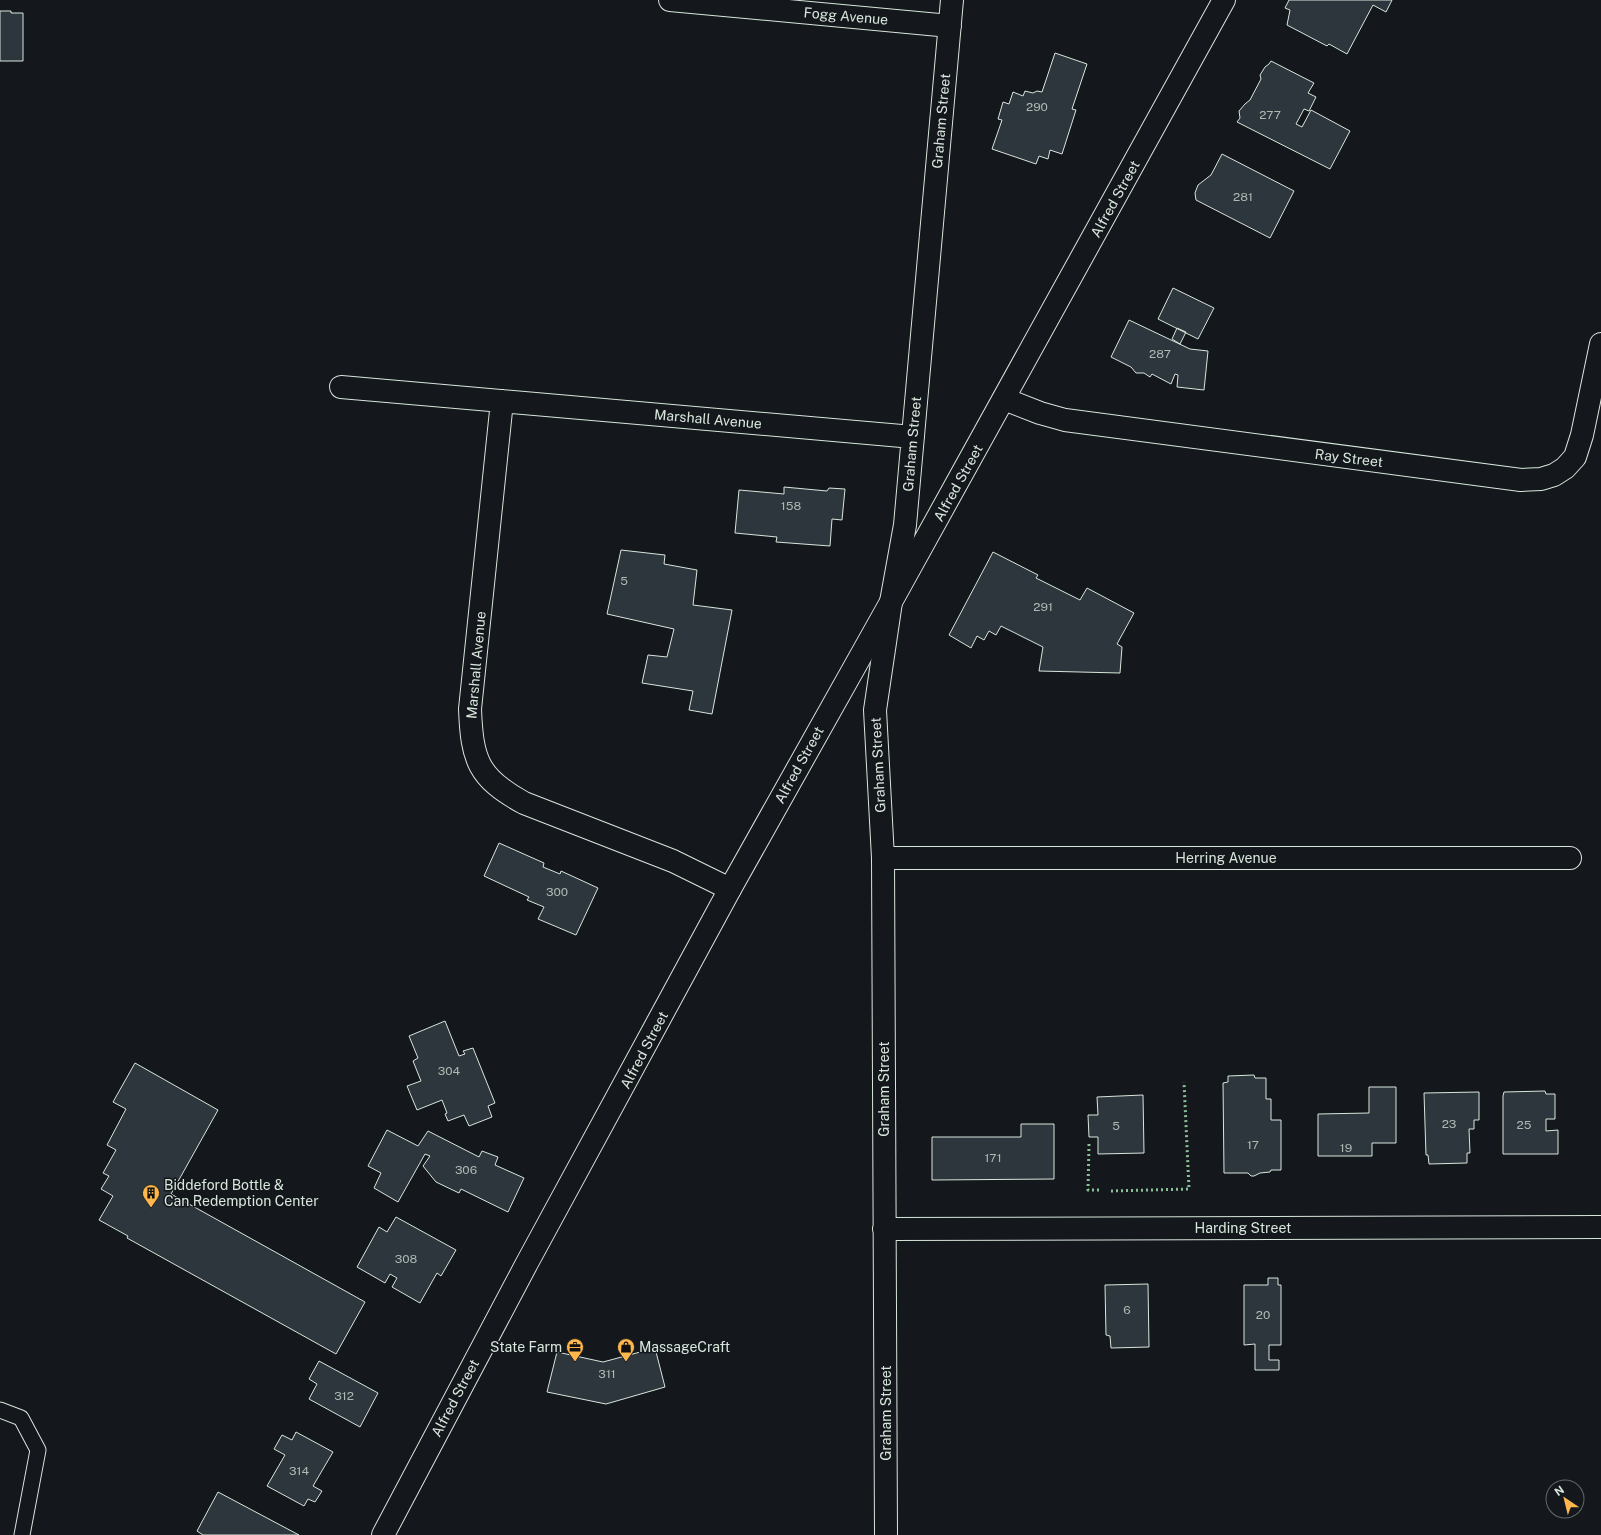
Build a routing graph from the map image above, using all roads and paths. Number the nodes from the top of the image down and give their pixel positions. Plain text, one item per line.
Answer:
1 (670, 0) edge
2 (952, 0) edge
3 (1224, 0) edge
4 (950, 26) junction
5 (1601, 344) edge
6 (341, 387) dead end
7 (1004, 399) junction
8 (502, 401) junction
9 (913, 437) junction
10 (892, 602) junction
11 (883, 858) junction
12 (1570, 858) dead end
13 (730, 889) junction
14 (1601, 1227) edge
15 (884, 1229) junction
16 (0, 1410) edge
17 (22, 1535) edge
18 (383, 1535) edge
19 (886, 1535) edge

1 - 4 street, Fogg Avenue
2 - 4 street, Graham Street
3 - 7 street, Alfred Street
4 - 9 street, Graham Street
5 - 7 street, Ray Street
6 - 8 street, Marshall Avenue
7 - 10 street, Alfred Street
8 - 9 street, Marshall Avenue
8 - 13 street, Marshall Avenue
9 - 10 street, Graham Street
10 - 11 street, Graham Street
10 - 13 street, Alfred Street
11 - 12 street, Herring Avenue
11 - 15 street, Graham Street
13 - 18 street, Alfred Street
14 - 15 street, Harding Street
15 - 19 street, Graham Street
16 - 17 lane

